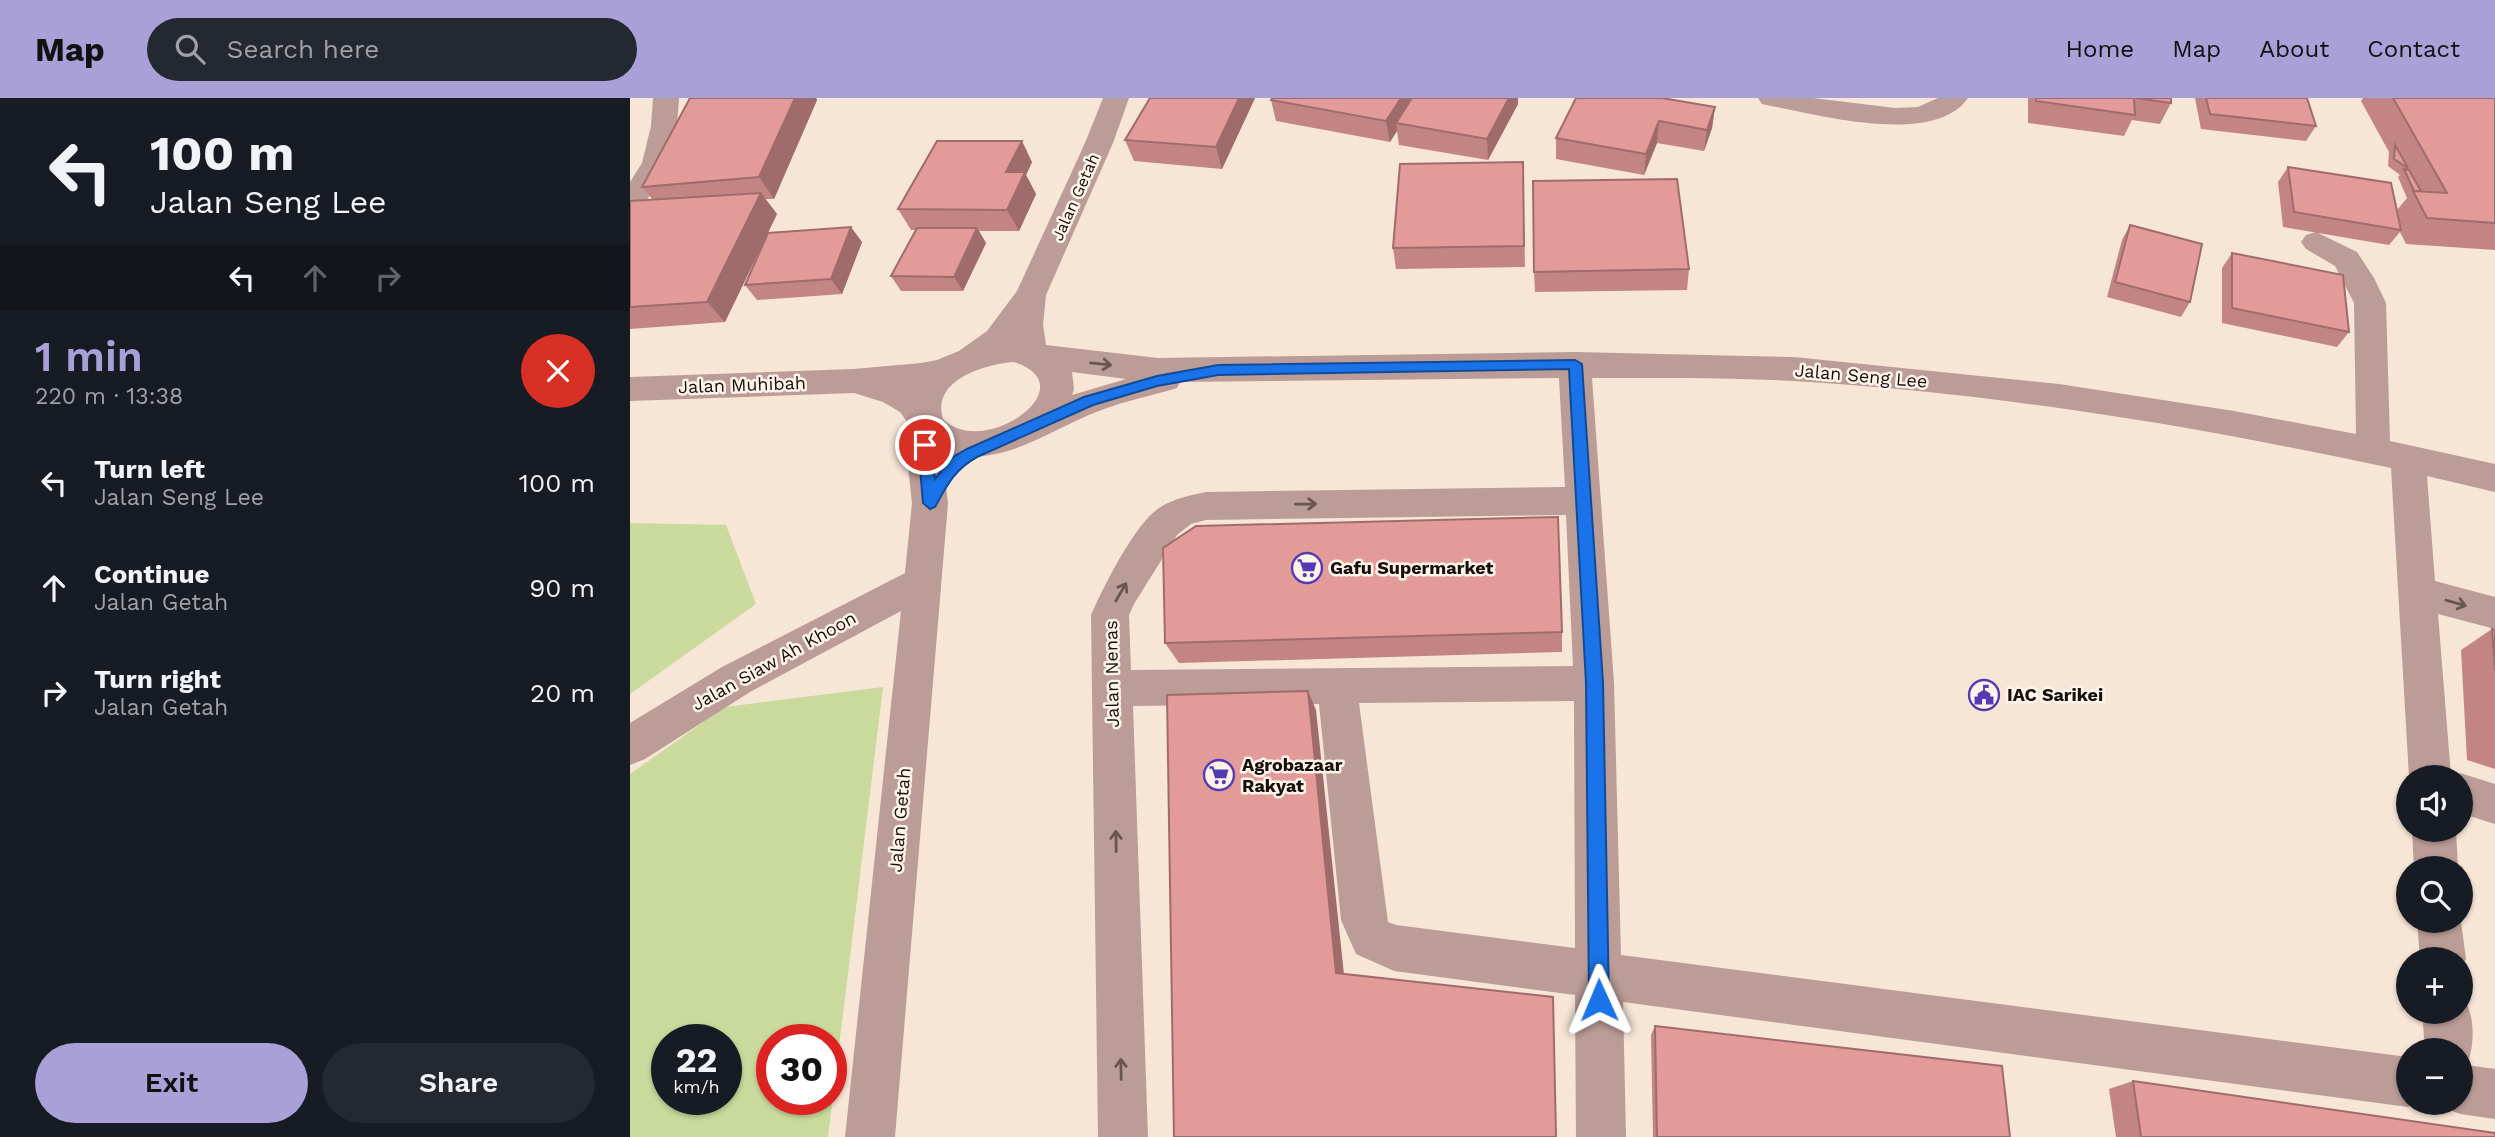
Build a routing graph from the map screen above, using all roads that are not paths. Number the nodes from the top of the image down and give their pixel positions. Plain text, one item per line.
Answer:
1 (666, 98) edge
2 (1115, 98) edge
3 (1771, 98) edge
4 (1955, 98) edge
5 (630, 205) edge
6 (2316, 243) dead end
7 (1031, 295) junction
8 (1033, 354) junction
9 (970, 359) junction
10 (1575, 364) junction
11 (1218, 370) junction
12 (854, 381) junction
13 (630, 389) edge
14 (925, 422) junction
15 (1019, 433) junction
16 (2373, 448) junction
17 (2408, 457) junction
18 (2495, 478) edge
19 (1584, 501) junction
20 (930, 503) junction
21 (922, 582) junction
22 (2417, 592) junction
23 (2495, 613) edge
24 (1594, 683) junction
25 (1337, 686) junction
26 (1112, 688) junction
27 (630, 746) edge
28 (2429, 765) edge
29 (2473, 797) edge
30 (2495, 804) edge
31 (1599, 973) junction
32 (2396, 1080) edge
33 (2473, 1091) edge
34 (2495, 1094) edge
35 (870, 1137) edge
36 (1123, 1137) edge
37 (1601, 1137) edge

1 - 5 street
2 - 7 street, Jalan Getah
3 - 4 street
6 - 16 street
7 - 8 street, Jalan Getah
7 - 9 street, Jalan Getah
8 - 9 street
8 -> 11 street, Jalan Seng Lee
8 - 15 street
9 - 12 street, Jalan Muhibah
9 - 14 street
10 - 11 street, Jalan Seng Lee
10 - 16 street, Jalan Seng Lee
10 - 19 street
11 - 15 street, Jalan Seng Lee
12 - 13 street, Jalan Muhibah
12 - 14 street, Jalan Muhibah
14 - 15 street
14 - 20 street, Jalan Getah
15 - 20 street, Jalan Getah
16 - 17 street, Jalan Seng Lee
17 - 18 street, Jalan Seng Lee
17 - 22 street
19 - 24 street
26 -> 19 street, Jalan Nenas
20 - 21 street, Jalan Getah
21 - 27 street, Jalan Siaw Ah Khoon
21 - 35 street, Jalan Getah
22 -> 23 street
22 - 28 street
24 - 25 street
24 - 31 street
25 - 26 street
25 - 31 street
36 -> 26 street, Jalan Nenas
29 - 30 street
31 - 32 street
31 - 37 street
33 - 34 street

